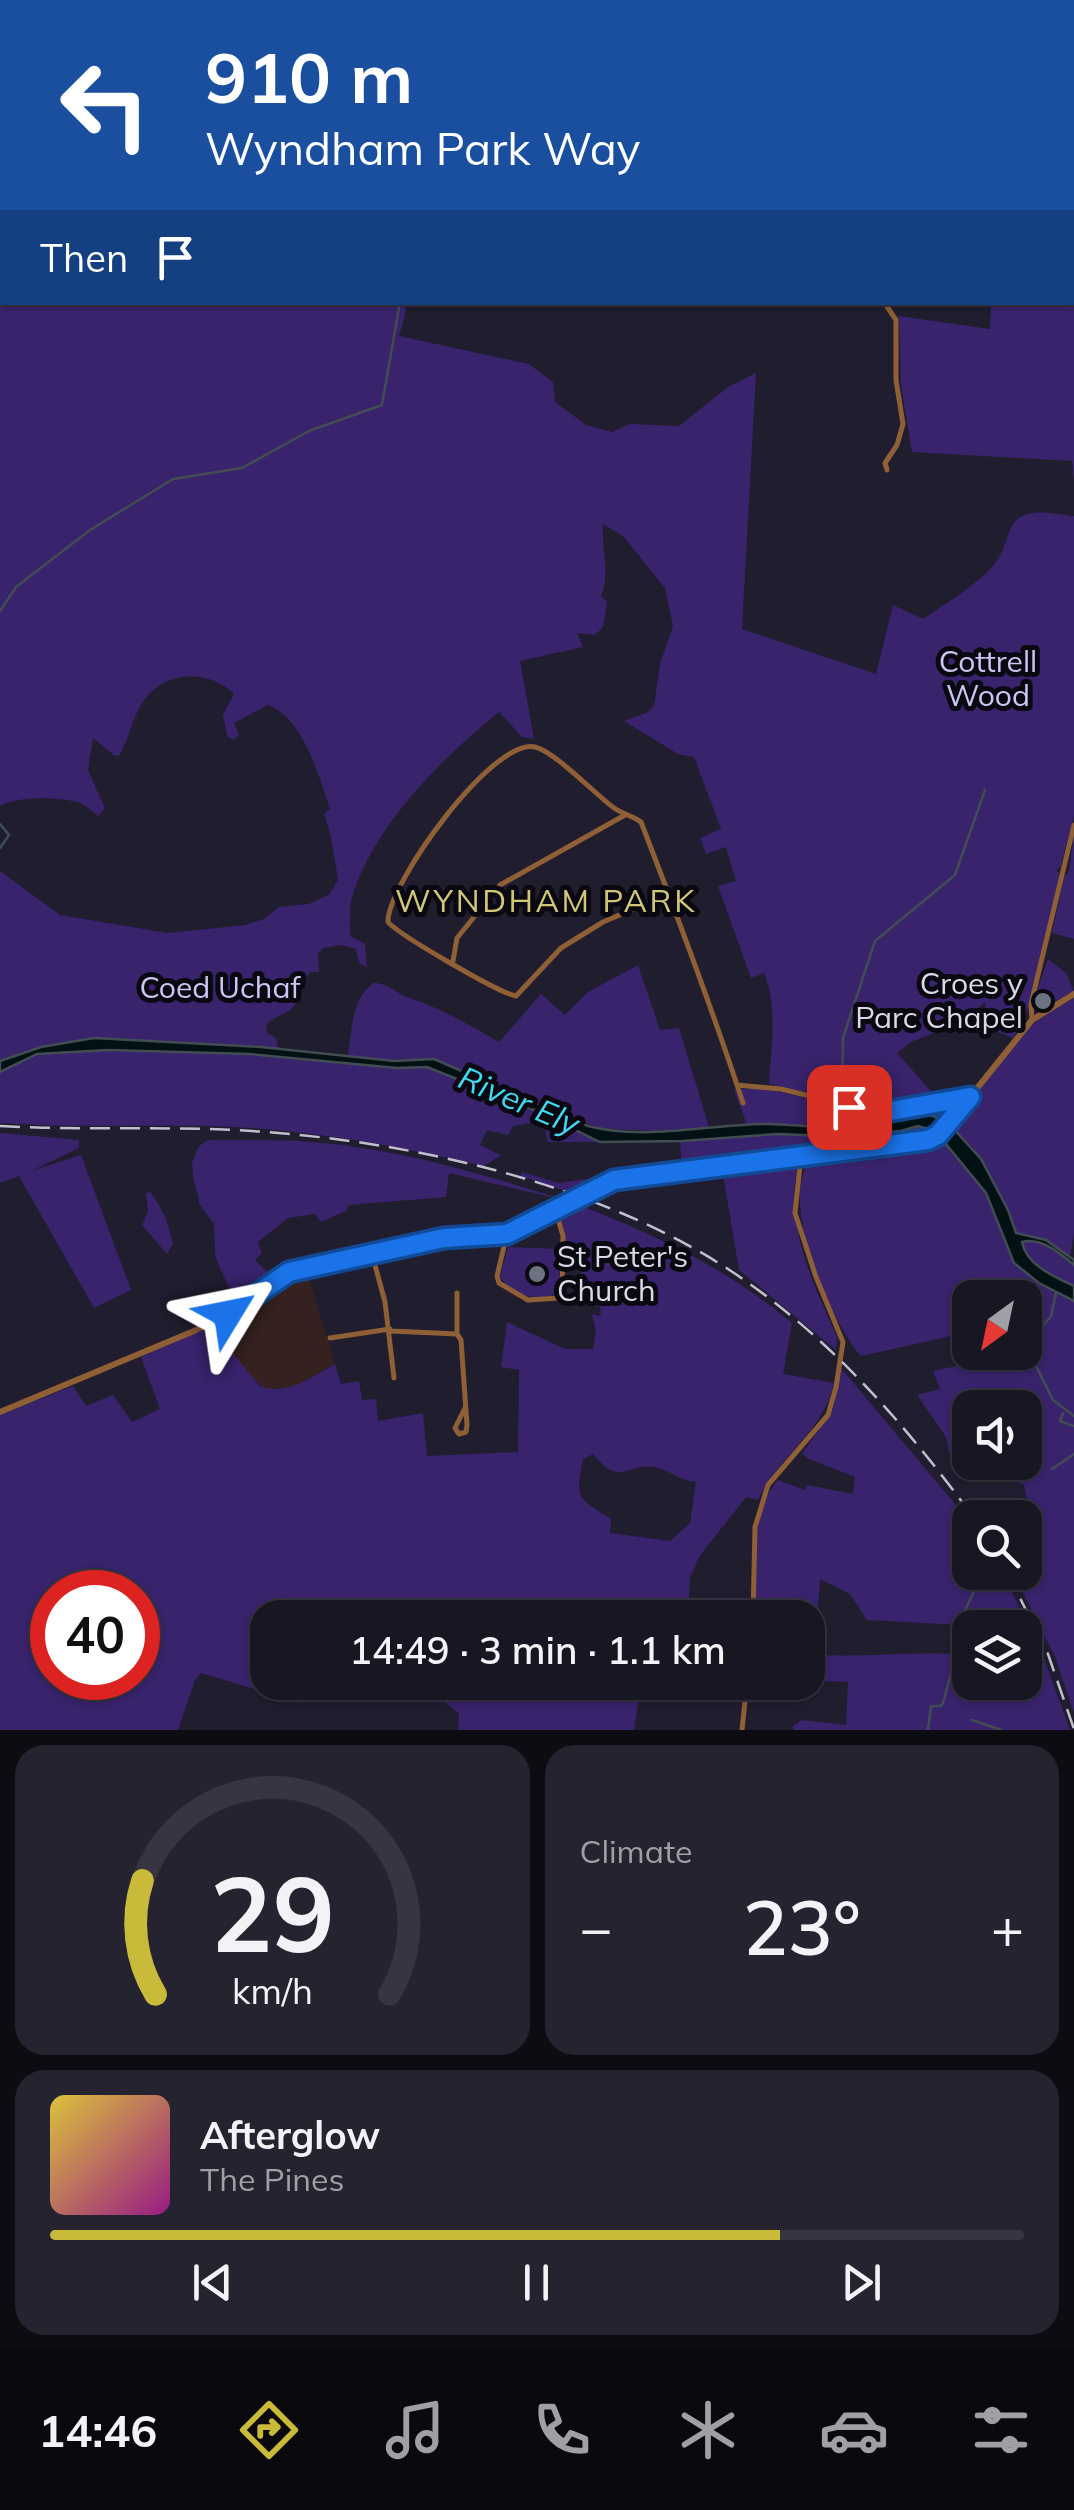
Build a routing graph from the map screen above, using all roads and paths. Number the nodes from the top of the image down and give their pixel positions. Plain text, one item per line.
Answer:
1 (886, 305) edge
2 (886, 470) dead end
3 (625, 814) junction
4 (1074, 825) edge
5 (669, 894) junction
6 (453, 961) junction
7 (1074, 994) edge
8 (1032, 1020) junction
9 (737, 1084) junction
10 (970, 1097) junction
11 (742, 1103) dead end
12 (802, 1154) junction
13 (556, 1212) junction
14 (507, 1234) junction
15 (372, 1252) junction
16 (457, 1293) dead end
17 (390, 1330) junction
18 (457, 1334) junction
19 (330, 1338) dead end
20 (394, 1378) dead end
21 (465, 1408) dead end
22 (0, 1412) edge
23 (753, 1600) edge
24 (745, 1700) edge
25 (742, 1730) edge

1 - 2 street
3 - 5 street
3 - 6 street
3 - 6 street
4 - 8 street
5 - 6 street
5 - 9 street
7 - 8 street
8 - 10 street
9 - 10 street
9 - 11 street
10 - 12 street
12 - 13 street, bridge
12 - 23 street
13 - 14 street
13 - 14 street
14 - 15 street
15 - 17 street
15 - 22 street
16 - 18 street
17 - 18 street
17 - 19 street
17 - 20 street
18 - 21 street
24 - 25 street

